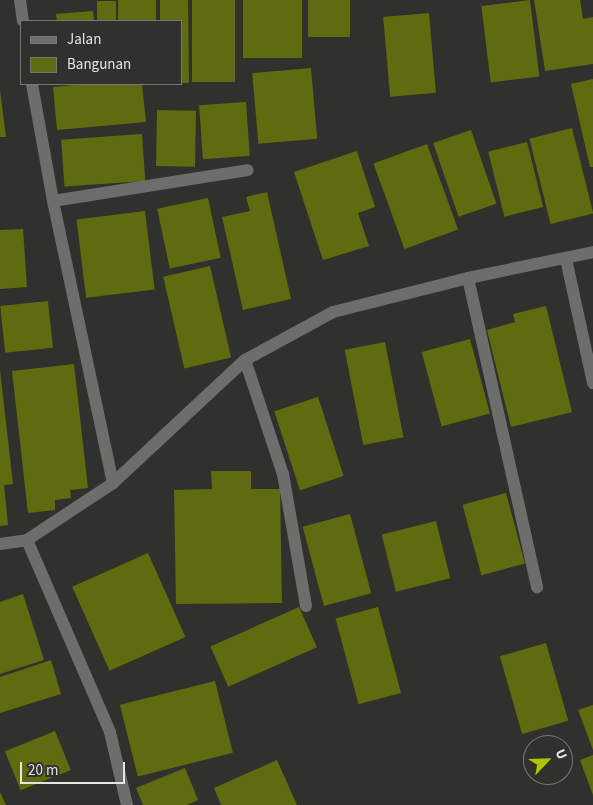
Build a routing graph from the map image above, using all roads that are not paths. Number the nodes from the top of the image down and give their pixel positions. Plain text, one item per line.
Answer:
1 (20, 0) edge
2 (23, 20) edge
3 (32, 85) edge
4 (248, 170) dead end
5 (53, 201) junction
6 (593, 252) edge
7 (566, 258) junction
8 (468, 278) junction
9 (245, 360) junction
10 (593, 383) edge
11 (113, 483) junction
12 (28, 540) junction
13 (0, 544) edge
14 (537, 587) dead end
15 (306, 606) dead end
16 (127, 805) edge

1 - 2 street
3 - 5 street
4 - 5 street
5 - 11 street
6 - 7 street
7 - 8 street
7 - 10 street
8 - 9 street
8 - 14 street
9 - 11 street
9 - 15 street
11 - 12 street
12 - 13 street
12 - 16 street

